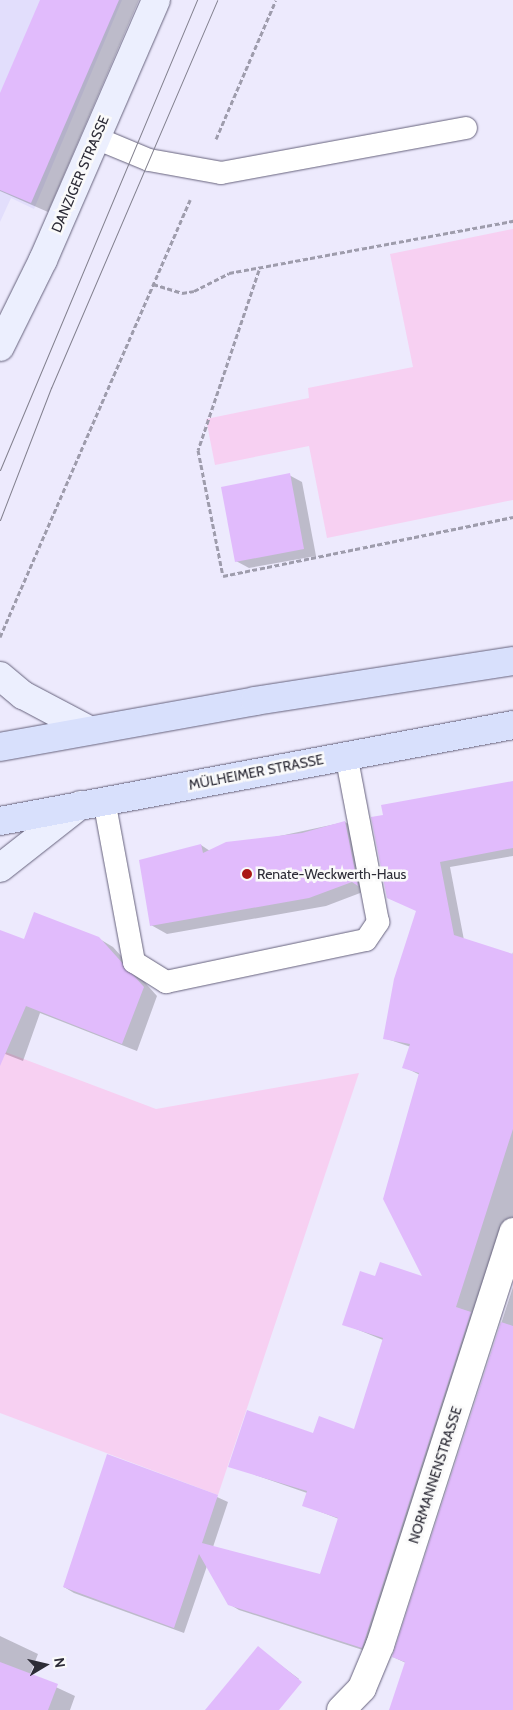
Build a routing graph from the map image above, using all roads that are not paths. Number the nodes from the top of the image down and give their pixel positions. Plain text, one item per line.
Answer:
1 (156, 0) edge
2 (466, 128) dead end
3 (96, 138) junction
4 (0, 347) edge
5 (513, 661) edge
6 (0, 676) edge
7 (513, 725) edge
8 (89, 730) junction
9 (0, 747) edge
10 (346, 755) junction
11 (92, 803) junction
12 (0, 821) edge
13 (0, 868) edge
14 (513, 1232) edge
15 (341, 1710) edge

1 - 3 main road, DANZIGER STRASSE
2 - 3 lane
3 - 4 main road, DANZIGER STRASSE
5 - 8 main road
6 - 8 main road
7 - 10 main road, MÜLHEIMER STRASSE
8 - 9 main road
10 - 11 main road, MÜLHEIMER STRASSE
10 - 11 lane
11 - 12 main road, MÜLHEIMER STRASSE
11 - 13 main road
14 - 15 street, NORMANNENSTRASSE

